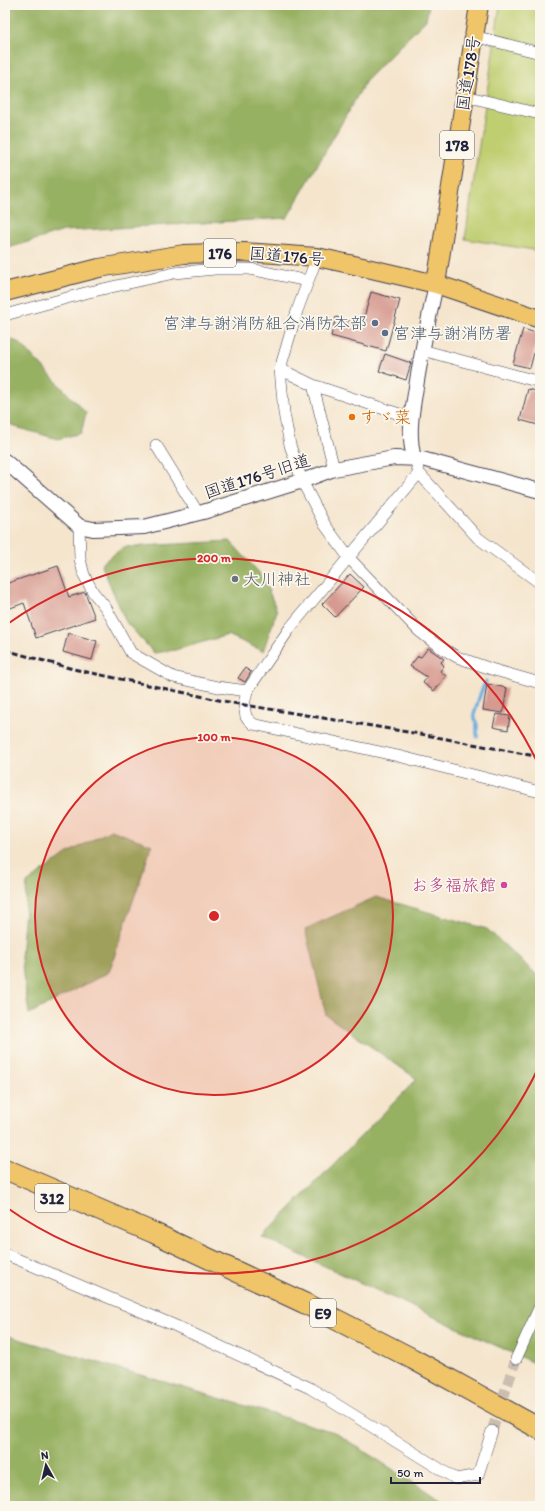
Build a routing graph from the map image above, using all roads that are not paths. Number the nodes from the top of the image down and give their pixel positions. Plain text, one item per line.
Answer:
1 (479, 5) edge
2 (474, 36) junction
3 (540, 53) edge
4 (465, 96) junction
5 (540, 114) edge
6 (317, 257) junction
7 (196, 262) junction
8 (308, 280) junction
9 (436, 284) junction
10 (5, 292) edge
11 (5, 314) edge
12 (540, 319) edge
13 (422, 350) junction
14 (280, 369) junction
15 (540, 382) edge
16 (313, 385) junction
17 (411, 418) junction
18 (156, 445) dead end
19 (414, 458) junction
20 (5, 461) edge
21 (334, 469) junction
22 (419, 472) junction
23 (302, 481) junction
24 (540, 491) edge
25 (198, 513) junction
26 (79, 526) junction
27 (348, 558) junction
28 (540, 583) edge
29 (540, 683) edge
30 (247, 691) junction
31 (540, 792) edge
32 (5, 1169) edge
33 (5, 1182) edge
34 (99, 1210) junction
35 (5, 1254) edge
36 (540, 1306) edge
37 (516, 1359) tunnel mouth
38 (540, 1429) edge
39 (492, 1431) tunnel mouth

1 - 2 highway, 国道178号 / 178
2 - 3 street
2 - 4 highway, 国道178号 / 178
4 - 5 street
4 - 9 highway, 国道178号 / 178
6 - 7 highway, 国道176号 / 176
6 - 8 street
6 - 9 highway, 国道176号 / 176
7 - 8 street
7 - 10 highway, 国道176号 / 176
7 - 11 street
8 - 14 street
9 - 12 highway, 国道176号 / 176
9 - 13 street
13 - 15 street
13 - 17 street
14 - 16 street
14 - 23 street
16 - 17 street
16 - 21 street
17 - 19 street
18 - 25 street
19 - 21 street, 国道176号旧道
19 - 22 street
19 - 24 street, 国道176号旧道
20 - 26 street
21 - 23 street, 国道176号旧道
22 - 27 street
22 - 28 street
23 - 25 street, 国道176号旧道
23 - 27 street
25 - 26 street, 国道176号旧道
26 - 30 street
27 - 29 street
27 - 30 street
30 - 31 street
32 - 34 highway, E9
33 - 34 highway, 312
34 - 38 highway, E9
35 - 39 street
36 - 37 street

